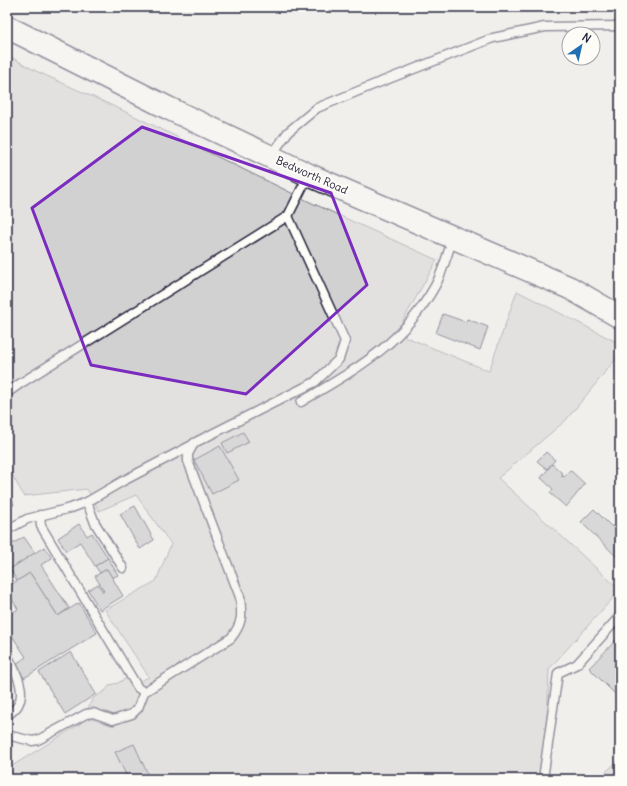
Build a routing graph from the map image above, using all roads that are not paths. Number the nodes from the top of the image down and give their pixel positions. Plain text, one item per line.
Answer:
1 (620, 26) edge
2 (7, 27) edge
3 (271, 157) junction
4 (309, 175) junction
5 (288, 216) junction
6 (453, 237) junction
7 (620, 317) edge
8 (7, 394) edge
9 (301, 402) dead end
10 (194, 444) junction
11 (87, 502) junction
12 (40, 515) junction
13 (7, 530) edge
14 (123, 568) dead end
15 (620, 616) edge
16 (7, 655) edge
17 (144, 692) junction
18 (7, 716) edge
19 (7, 734) edge
20 (543, 779) edge

1 - 3 lane
2 - 3 main road, Bedworth Road
3 - 4 main road, Bedworth Road
4 - 5 lane
4 - 6 main road, Bedworth Road
5 - 8 lane
5 - 10 lane
6 - 7 main road, Bedworth Road
6 - 9 lane
10 - 11 lane
10 - 17 lane
11 - 12 lane
11 - 14 lane
12 - 13 lane
12 - 17 lane
15 - 20 lane
16 - 18 lane
17 - 19 lane

